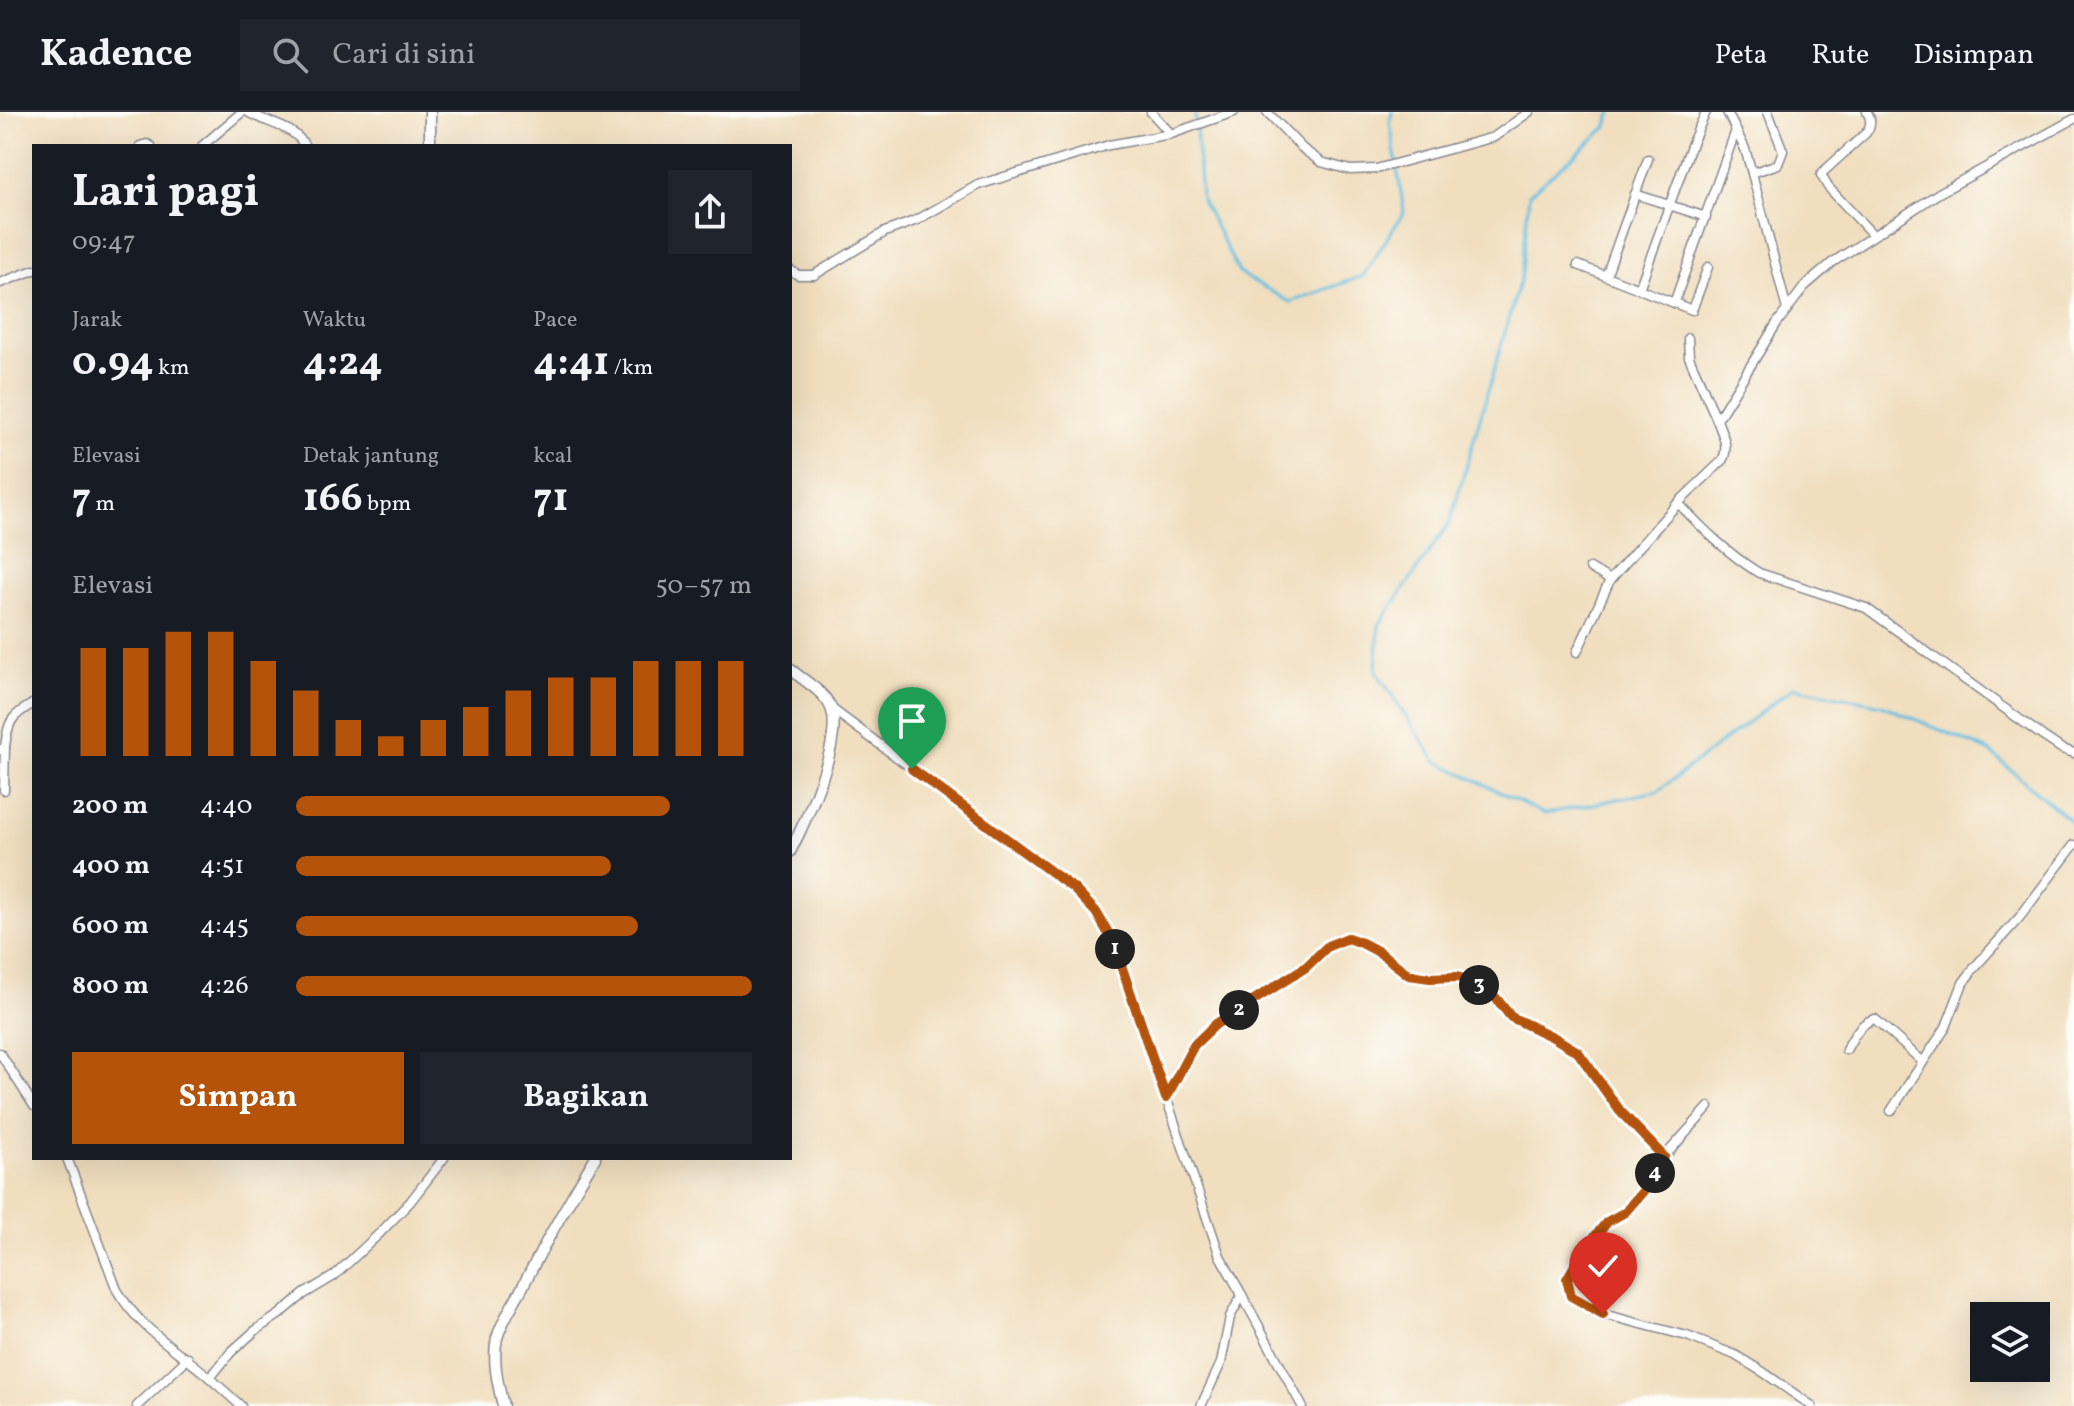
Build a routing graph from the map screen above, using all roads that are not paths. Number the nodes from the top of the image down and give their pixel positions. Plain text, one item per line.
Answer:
1 (242, 112) edge
2 (248, 112) edge
3 (430, 112) edge
4 (1151, 112) edge
5 (1234, 112) edge
6 (1267, 112) edge
7 (1529, 112) edge
8 (1706, 112) edge
9 (1727, 112) edge
10 (1768, 112) edge
11 (1867, 112) edge
12 (2074, 119) edge
13 (1736, 130) junction
14 (1171, 134) junction
15 (204, 144) edge
16 (304, 144) edge
17 (430, 144) edge
18 (1648, 159) dead end
19 (1752, 173) junction
20 (1635, 194) junction
21 (1669, 206) junction
22 (1706, 217) junction
23 (1873, 235) junction
24 (1578, 265) dead end
25 (1708, 267) dead end
26 (32, 271) edge
27 (792, 271) edge
28 (1606, 276) junction
29 (0, 283) edge
30 (1639, 289) junction
31 (1674, 303) junction
32 (1787, 310) junction
33 (1688, 338) dead end
34 (1717, 420) junction
35 (1678, 503) junction
36 (1590, 568) dead end
37 (1610, 580) junction
38 (1577, 652) dead end
39 (792, 671) edge
40 (32, 704) edge
41 (832, 709) junction
42 (2, 748) edge
43 (2074, 753) edge
44 (4, 790) dead end
45 (2074, 845) edge
46 (792, 848) edge
47 (1846, 1050) dead end
48 (0, 1053) edge
49 (1923, 1062) junction
50 (1166, 1098) junction
51 (32, 1103) edge
52 (1709, 1107) dead end
53 (1891, 1111) dead end
54 (1664, 1157) junction
55 (68, 1160) edge
56 (442, 1160) edge
57 (594, 1160) edge
58 (1242, 1295) junction
59 (188, 1358) junction
60 (210, 1378) junction
61 (137, 1406) edge
62 (241, 1406) edge
63 (503, 1406) edge
64 (1201, 1406) edge
65 (1302, 1406) edge
66 (1812, 1406) edge

1 - 15 street
2 - 16 street
3 - 17 street
4 - 14 street
5 - 14 street
6 - 7 street
8 - 21 street
9 - 13 street
10 - 19 street
11 - 23 street
12 - 23 street
13 - 19 street
13 - 22 street
14 - 27 street
18 - 20 street
19 - 32 street
20 - 21 street
20 - 28 street
21 - 22 street
21 - 30 street
22 - 31 street
23 - 32 street
24 - 28 street
25 - 31 street
26 - 29 street
28 - 30 street
30 - 31 street
32 - 34 street
33 - 34 street
34 - 35 street
35 - 37 street
35 - 43 street
36 - 37 street
37 - 38 street
39 - 41 street
40 - 42 street
41 - 46 street
41 - 50 street
42 - 44 street
45 - 49 street
47 - 49 street
48 - 51 street
49 - 53 street
50 - 54 street
50 - 58 street
52 - 54 street
54 - 66 street
55 - 59 street
56 - 60 street
57 - 63 street
58 - 64 street
58 - 65 street
59 - 60 street
59 - 61 street
60 - 62 street

